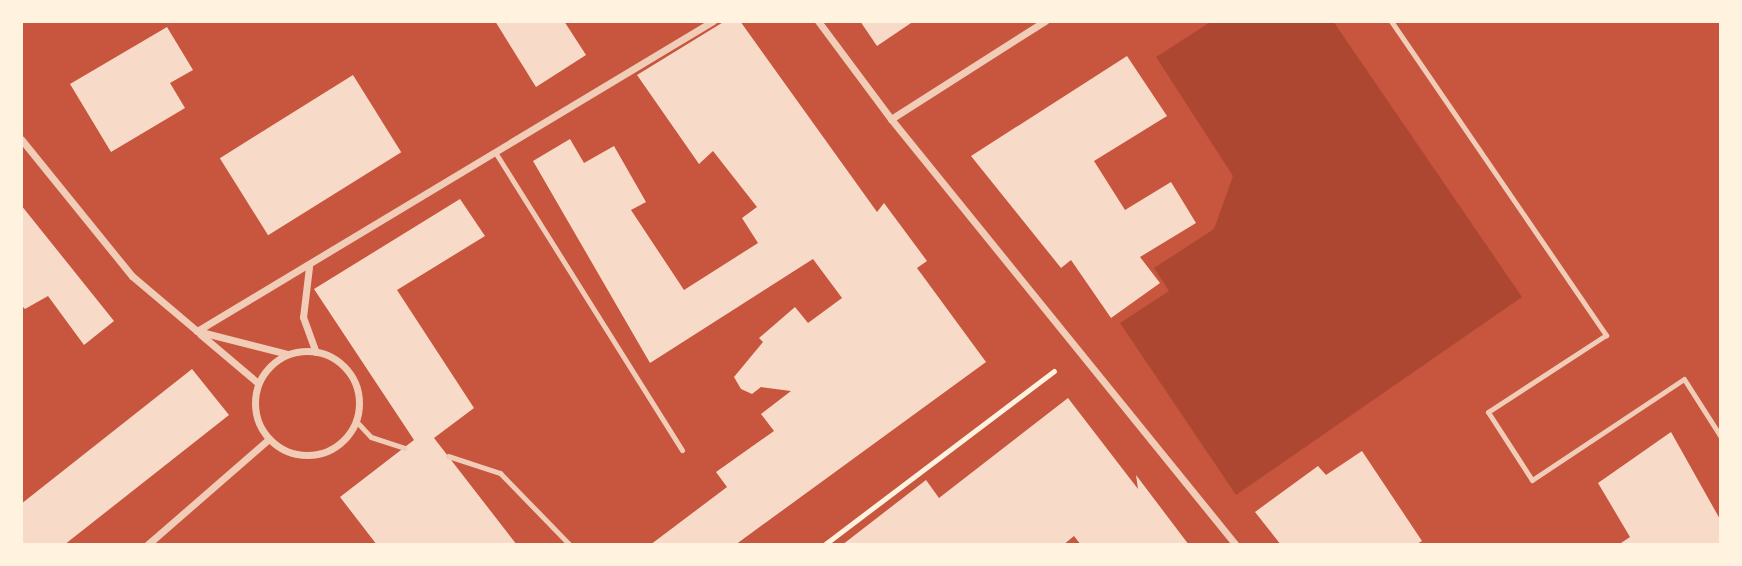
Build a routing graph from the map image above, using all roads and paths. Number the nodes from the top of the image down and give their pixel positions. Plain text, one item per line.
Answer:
1 (713, 21) edge
2 (818, 21) edge
3 (1045, 21) edge
4 (1391, 21) edge
5 (891, 119) junction
6 (21, 139) edge
7 (23, 149) edge
8 (495, 152) junction
9 (309, 267) junction
10 (197, 331) junction
11 (316, 352) junction
12 (1080, 352) junction
13 (288, 354) junction
14 (258, 383) junction
15 (355, 420) junction
16 (1721, 438) edge
17 (269, 439) junction
18 (404, 448) dead end
19 (682, 450) dead end
20 (448, 456) dead end
21 (147, 545) edge
22 (570, 545) edge
23 (824, 545) edge
24 (1236, 545) edge

1 - 8 street
2 - 5 street
3 - 5 street
4 - 16 lane
5 - 12 street
6 - 7 street
7 - 10 street
8 - 9 street
8 - 19 lane
9 - 10 street
9 - 11 street
10 - 13 street
10 - 14 street
11 - 13 street
11 - 15 street
12 - 23 path
12 - 24 street
13 - 14 street
14 - 17 street
15 - 17 street
15 - 18 lane
17 - 21 street
20 - 22 lane

